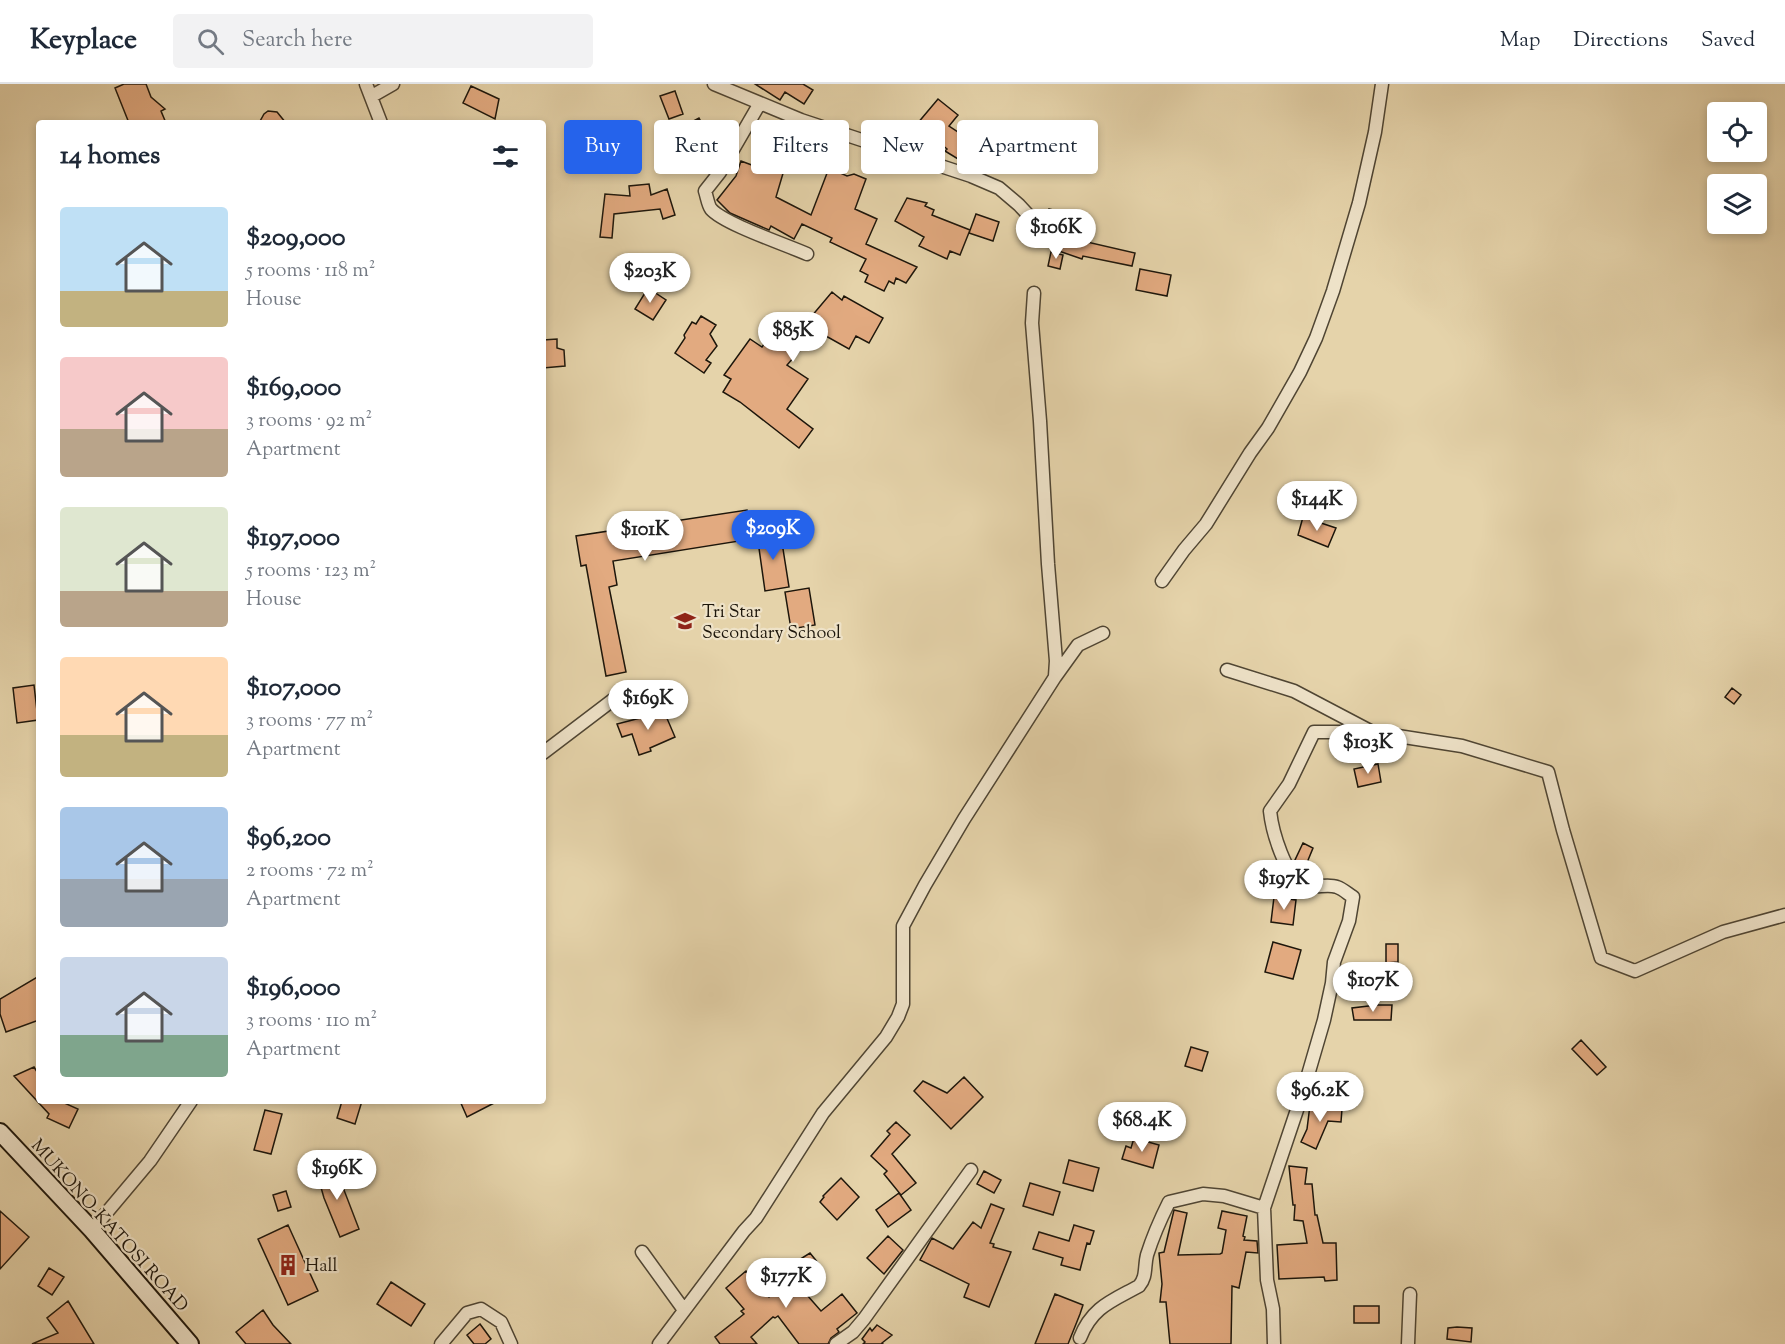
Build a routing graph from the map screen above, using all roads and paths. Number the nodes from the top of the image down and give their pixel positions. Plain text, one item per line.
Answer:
1 (366, 84) edge
2 (393, 84) edge
3 (714, 84) edge
4 (1382, 84) edge
5 (372, 96) junction
6 (760, 103) junction
7 (380, 120) edge
8 (1046, 240) dead end
9 (807, 254) dead end
10 (1034, 293) dead end
11 (1162, 581) dead end
12 (1103, 633) dead end
13 (1227, 670) dead end
14 (1055, 677) junction
15 (618, 696) dead end
16 (1372, 732) junction
17 (546, 751) edge
18 (1785, 915) edge
19 (189, 1104) edge
20 (3, 1141) edge
21 (971, 1170) dead end
22 (1264, 1208) junction
23 (92, 1230) junction
24 (642, 1252) dead end
25 (1410, 1294) dead end
26 (684, 1310) junction
27 (1080, 1338) dead end
28 (190, 1344) edge
29 (441, 1344) edge
30 (511, 1344) edge
31 (659, 1344) edge
32 (836, 1344) edge
33 (1274, 1344) edge
34 (1408, 1344) edge

1 - 5 street
2 - 5 street
3 - 6 street
4 - 11 street
5 - 7 street
6 - 8 street
6 - 9 street
10 - 14 street
12 - 14 street
13 - 16 street
14 - 26 street
15 - 17 street
16 - 18 street
16 - 22 street
19 - 23 street
20 - 23 main road, MUKONO-KATOSI ROAD
21 - 32 street
22 - 27 street
22 - 33 street
23 - 28 main road, MUKONO-KATOSI ROAD
24 - 26 street
25 - 34 street
26 - 31 street
29 - 30 street

